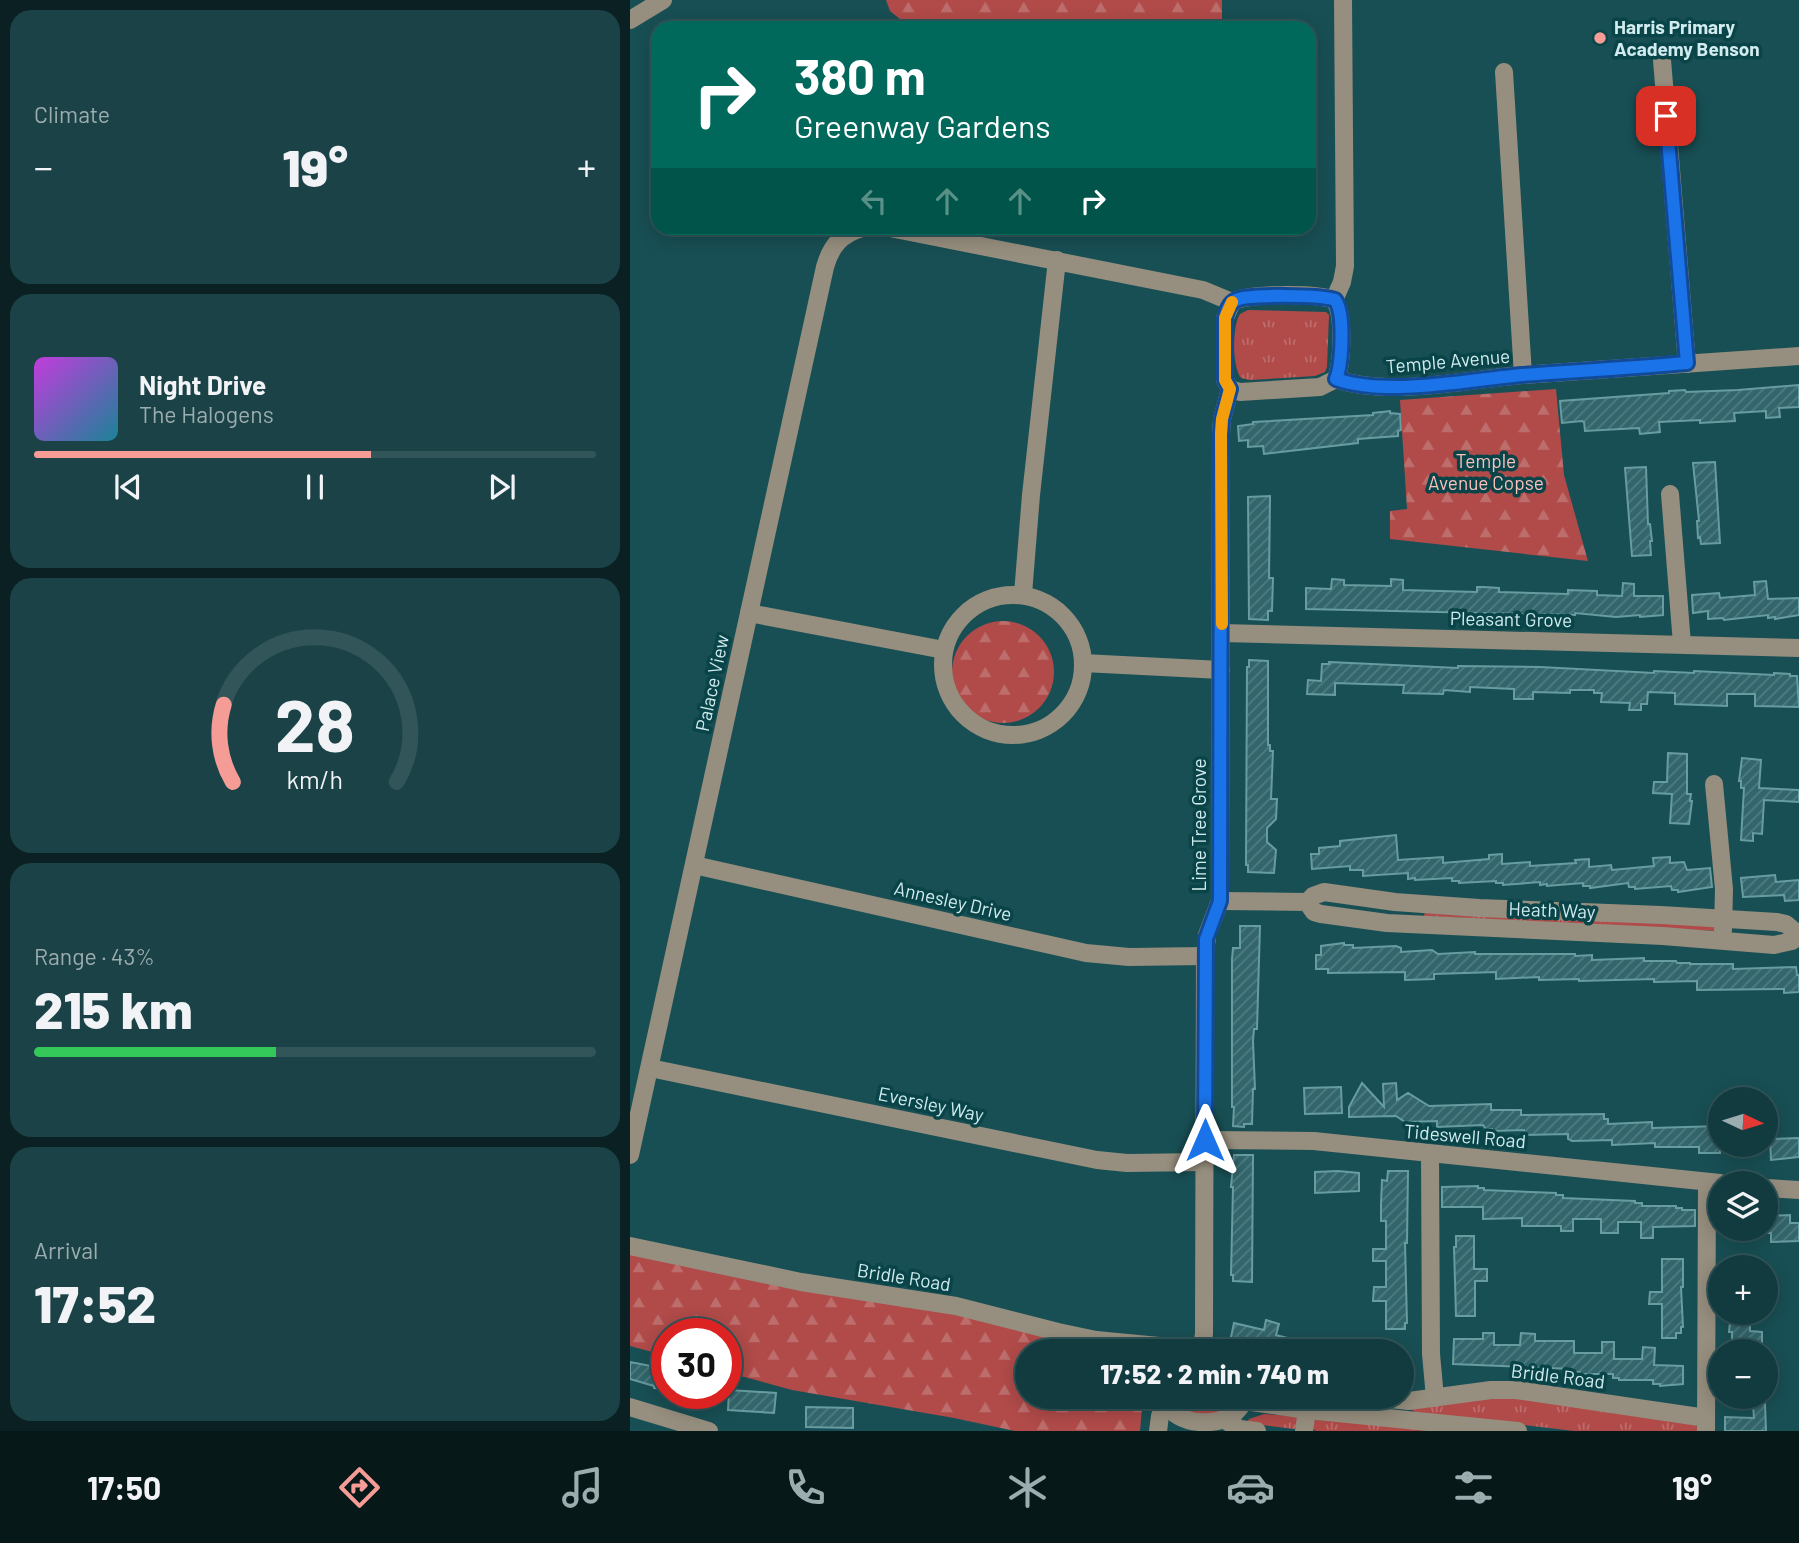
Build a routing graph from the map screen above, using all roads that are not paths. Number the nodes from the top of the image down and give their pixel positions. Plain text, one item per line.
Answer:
1 (663, 0) edge
2 (1343, 0) edge
3 (630, 20) edge
4 (1662, 60) dead end
5 (1504, 72) dead end
6 (849, 235) edge
7 (927, 235) edge
8 (1057, 260) junction
9 (1335, 300) junction
10 (1232, 302) junction
11 (1799, 356) edge
12 (1687, 363) junction
13 (1523, 375) junction
14 (1336, 379) junction
15 (1230, 389) junction
16 (1670, 494) dead end
17 (1023, 594) junction
18 (749, 612) junction
19 (1222, 633) junction
20 (1682, 644) junction
21 (1799, 648) edge
22 (944, 650) junction
23 (1083, 663) junction
24 (1221, 670) junction
25 (1714, 784) dead end
26 (694, 865) junction
27 (1220, 901) junction
28 (1307, 902) junction
29 (1417, 904) junction
30 (1724, 920) junction
31 (1416, 925) junction
32 (1799, 935) edge
33 (1722, 941) junction
34 (1205, 956) junction
35 (650, 1068) junction
36 (1205, 1140) junction
37 (1430, 1154) junction
38 (630, 1155) edge
39 (1205, 1162) junction
40 (1708, 1182) edge
41 (1778, 1189) edge
42 (1799, 1191) edge
43 (1712, 1241) edge
44 (630, 1246) edge
45 (1091, 1339) edge
46 (1203, 1339) edge
47 (1435, 1398) junction
48 (1414, 1400) edge
49 (630, 1407) edge
50 (1162, 1409) edge
51 (1171, 1409) edge
52 (1241, 1409) edge
53 (1301, 1409) edge
54 (1307, 1410) junction
55 (1228, 1422) junction
56 (1706, 1424) edge
57 (1197, 1428) edge
58 (709, 1431) edge
59 (1158, 1431) edge
60 (1257, 1431) edge
61 (1304, 1431) edge
62 (1518, 1431) edge

1 - 3 street
2 - 9 street
4 - 12 street
5 - 13 street
6 - 18 street, Palace View
7 - 8 street
8 - 10 street
8 - 17 street
9 - 10 street
9 - 14 street
10 - 15 street, Lime Tree Grove
11 - 12 street, Temple Avenue
12 - 13 street, Temple Avenue
13 - 14 street, Temple Avenue
14 - 15 street, Temple Avenue
15 - 19 street, Lime Tree Grove
16 - 20 street
17 - 22 street
17 - 23 street
18 - 22 street
18 - 26 street, Palace View
19 - 20 street, Pleasant Grove
19 - 24 street, Lime Tree Grove
20 - 21 street, Pleasant Grove
22 - 23 street
23 - 24 street
24 - 27 street, Lime Tree Grove
25 - 30 street
26 - 34 street, Annesley Drive
26 - 35 street, Palace View
27 - 28 street, Heath Way
27 - 34 street, Lime Tree Grove
28 - 29 street, Heath Way
28 - 31 street, Heath Way
29 - 30 street, Heath Way
29 - 31 street
30 - 32 street, Heath Way
30 - 33 street
31 - 33 street, Heath Way
32 - 33 street, Heath Way
34 - 36 street, Lime Tree Grove
35 - 38 street, Palace View
35 - 39 street, Eversley Way
36 - 37 street, Tideswell Road
36 - 39 street, Lime Tree Grove
37 - 40 street, Tideswell Road
37 - 47 street
39 - 46 street, Lime Tree Grove
41 - 42 street
43 - 56 street
44 - 45 street, Bridle Road
47 - 48 street, Bridle Road
47 - 56 street, Bridle Road
49 - 58 street
50 - 59 street
51 - 57 street
52 - 55 street
53 - 54 street
54 - 61 street
54 - 62 street
55 - 57 street
55 - 60 street

